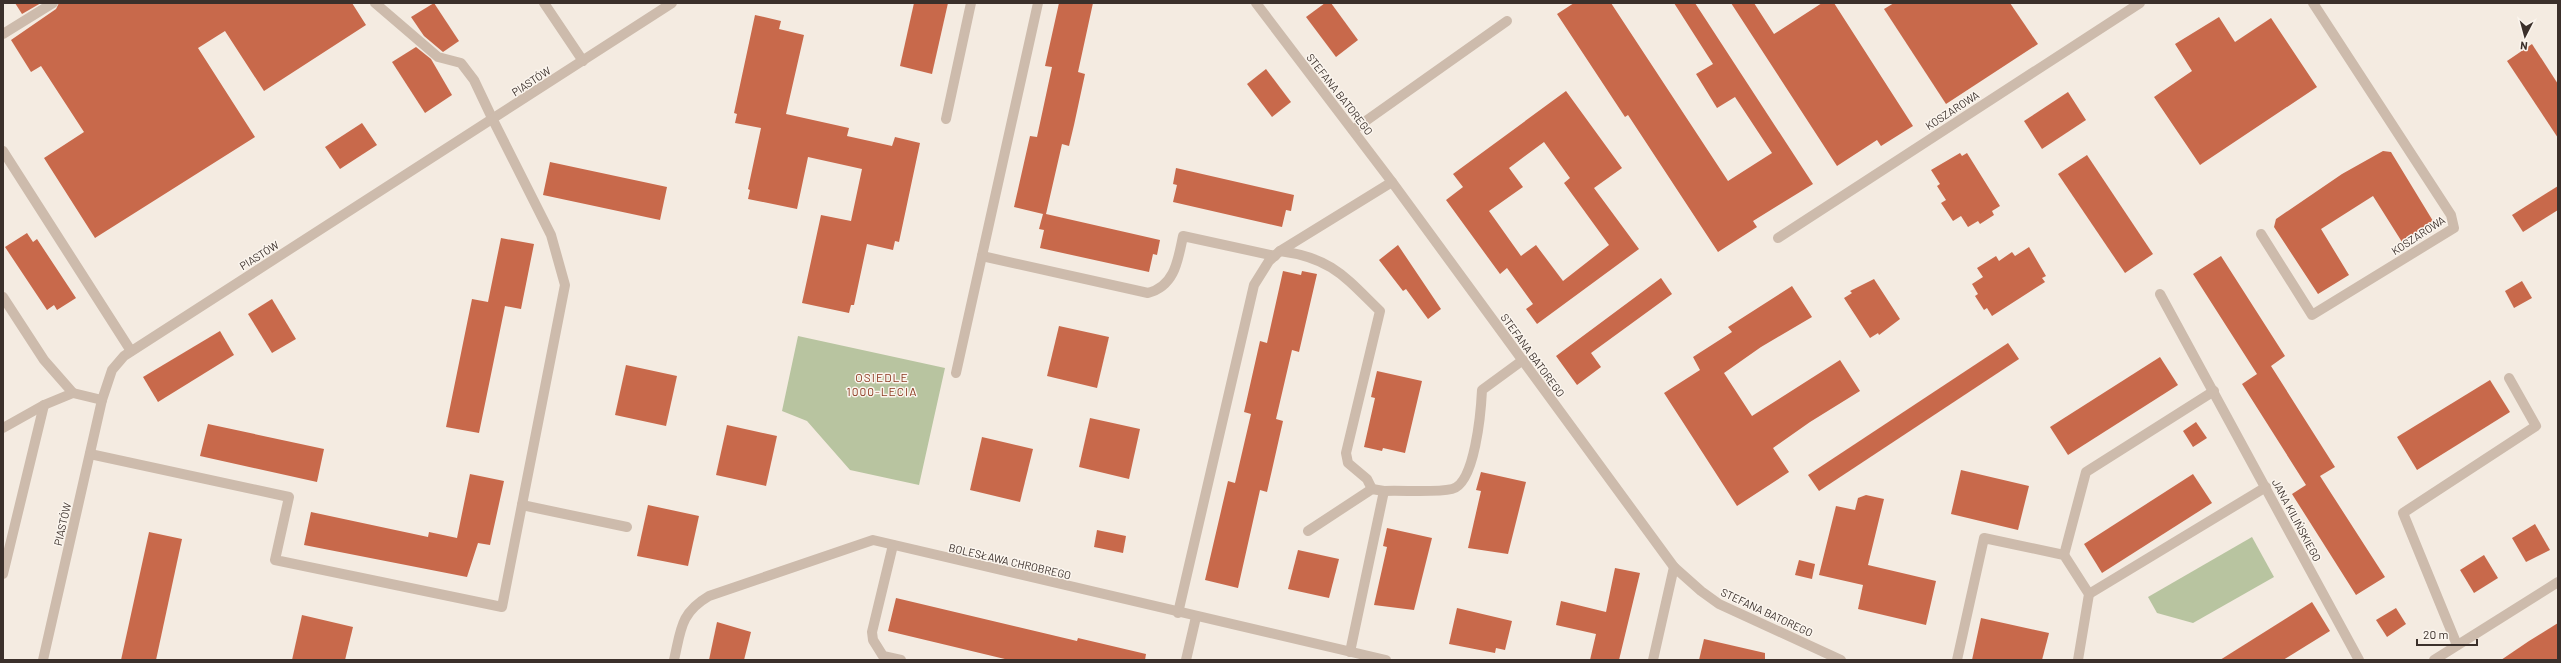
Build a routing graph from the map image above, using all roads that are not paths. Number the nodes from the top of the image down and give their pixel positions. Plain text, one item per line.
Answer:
1 (53, 3) edge
2 (375, 3) edge
3 (544, 3) edge
4 (672, 3) edge
5 (971, 3) edge
6 (1038, 3) edge
7 (1256, 3) edge
8 (2140, 3) edge
9 (2313, 3) edge
10 (1507, 20) dead end
11 (3, 34) edge
12 (584, 61) junction
13 (946, 119) dead end
14 (492, 120) junction
15 (1353, 130) junction
16 (3, 151) edge
17 (1392, 182) junction
18 (2261, 234) dead end
19 (1778, 238) dead end
20 (1278, 253) junction
21 (982, 256) junction
22 (2160, 294) dead end
23 (3, 297) edge
24 (131, 351) junction
25 (1523, 360) junction
26 (956, 373) dead end
27 (2509, 378) dead end
28 (2214, 391) junction
29 (73, 393) junction
30 (102, 400) junction
31 (44, 405) junction
32 (3, 428) edge
33 (90, 454) junction
34 (2266, 487) junction
35 (1372, 489) junction
36 (1384, 491) junction
37 (522, 505) junction
38 (627, 527) dead end
39 (1308, 531) dead end
40 (893, 545) junction
41 (2064, 555) junction
42 (1674, 567) junction
43 (3, 574) edge
44 (2558, 582) edge
45 (2089, 594) junction
46 (1178, 613) junction
47 (1196, 617) junction
48 (2458, 645) junction
49 (1350, 652) junction
50 (1362, 657) edge
51 (43, 660) edge
52 (674, 660) edge
53 (901, 660) edge
54 (1186, 660) edge
55 (1386, 660) edge
56 (1653, 660) edge
57 (1841, 660) edge
58 (1957, 660) edge
59 (2078, 660) edge
60 (2359, 660) edge
61 (2434, 660) edge

1 - 11 street
2 - 14 street
3 - 12 street
4 - 12 street, PIASTÓW
5 - 13 street
6 - 21 street
7 - 15 street, STEFANA BATOREGO
8 - 19 street, KOSZAROWA
9 - 18 street, KOSZAROWA
10 - 15 street
12 - 14 street, PIASTÓW
14 - 24 street, PIASTÓW
14 - 37 street
15 - 17 street, STEFANA BATOREGO
16 - 24 street
17 - 20 street
17 - 25 street, STEFANA BATOREGO
20 - 21 street
20 - 35 street
20 - 46 street
21 - 26 street
22 - 28 street, JANA KILIŃSKIEGO
23 - 29 street
24 - 30 street, PIASTÓW
25 - 36 street
25 - 42 street, STEFANA BATOREGO
27 - 48 street
28 - 34 street, JANA KILIŃSKIEGO
28 - 41 street
29 - 30 street
29 - 31 street
30 - 33 street, PIASTÓW
31 - 32 street
31 - 43 street
33 - 37 street
33 - 51 street, PIASTÓW
34 - 45 street
34 - 60 street, JANA KILIŃSKIEGO
35 - 36 street
35 - 39 street
36 - 49 street
37 - 38 street
40 - 46 street, BOLESŁAWA CHROBREGO
40 - 52 street, BOLESŁAWA CHROBREGO
40 - 53 street
41 - 45 street
41 - 58 street
42 - 56 street
42 - 57 street, STEFANA BATOREGO
44 - 48 street
45 - 59 street
46 - 47 street, BOLESŁAWA CHROBREGO
47 - 49 street, BOLESŁAWA CHROBREGO
47 - 54 street
48 - 61 street
49 - 50 street, BOLESŁAWA CHROBREGO
50 - 55 street, BOLESŁAWA CHROBREGO

